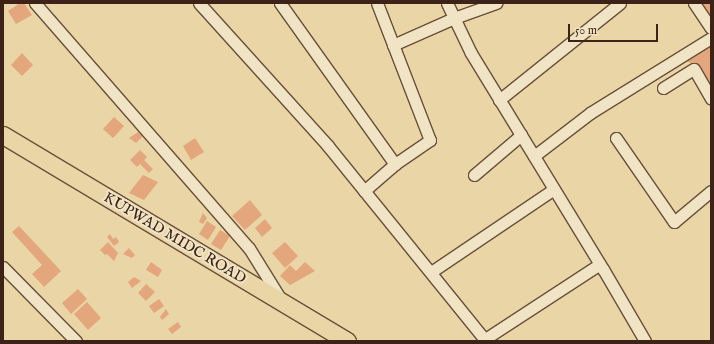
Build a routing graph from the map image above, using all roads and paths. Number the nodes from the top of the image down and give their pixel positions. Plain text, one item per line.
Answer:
1 (35, 3) edge
2 (200, 3) edge
3 (280, 3) edge
4 (377, 3) edge
5 (447, 3) edge
6 (496, 3) edge
7 (620, 3) edge
8 (694, 3) edge
9 (454, 18) junction
10 (711, 28) edge
11 (711, 38) edge
12 (393, 45) junction
13 (663, 88) dead end
14 (711, 99) edge
15 (499, 100) junction
16 (3, 135) edge
17 (521, 135) junction
18 (616, 138) dead end
19 (534, 156) junction
20 (395, 164) junction
21 (474, 175) dead end
22 (554, 189) junction
23 (364, 190) junction
24 (711, 191) edge
25 (600, 264) junction
26 (3, 267) edge
27 (431, 272) junction
28 (283, 304) junction
29 (485, 340) edge
30 (76, 341) edge
31 (347, 341) edge
32 (645, 341) edge

1 - 28 street
2 - 23 street
3 - 20 street
4 - 12 street
5 - 9 street
6 - 9 street
7 - 15 street
8 - 10 street
9 - 12 street
9 - 15 street
11 - 19 street
12 - 20 street
13 - 14 street
15 - 17 street
16 - 28 main road, KUPWAD MIDC ROAD
17 - 19 street
17 - 21 street
18 - 24 street
19 - 22 street
20 - 23 street
22 - 25 street
22 - 27 street
23 - 27 street
25 - 29 street
25 - 32 street
26 - 30 street
27 - 29 street
28 - 31 main road, KUPWAD MIDC ROAD

